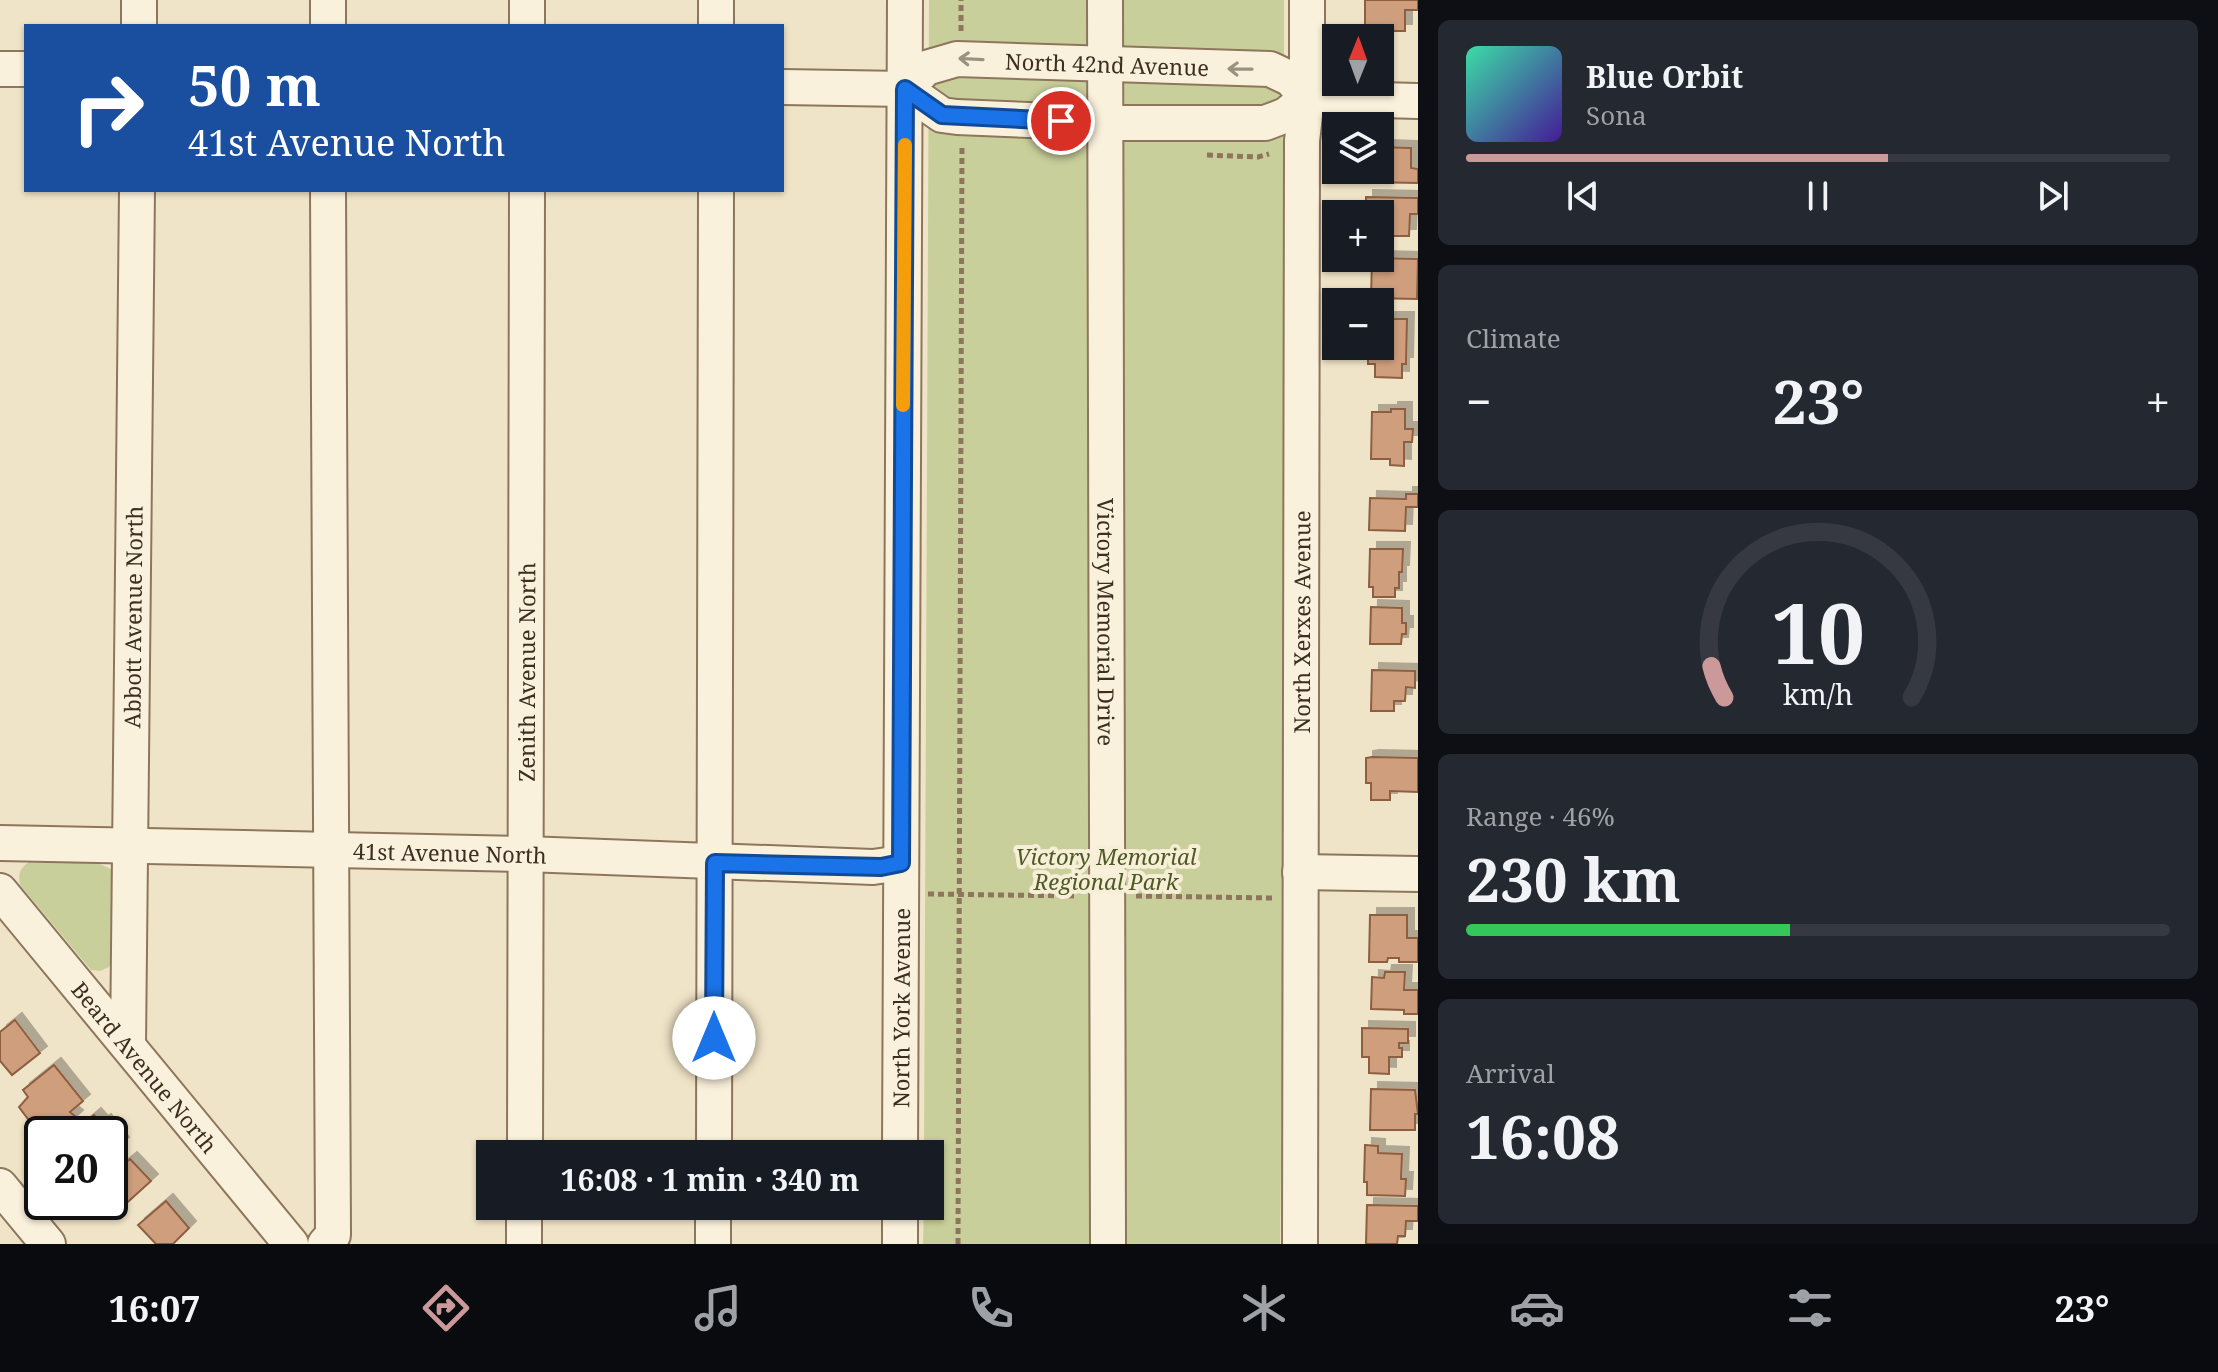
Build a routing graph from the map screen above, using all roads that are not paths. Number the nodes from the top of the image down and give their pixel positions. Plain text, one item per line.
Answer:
1 (139, 0) edge
2 (328, 0) edge
3 (527, 0) edge
4 (716, 0) edge
5 (905, 0) edge
6 (1105, 0) edge
7 (1307, 0) edge
8 (139, 24) edge
9 (328, 24) edge
10 (527, 24) edge
11 (716, 24) edge
12 (1105, 66) junction
13 (0, 69) edge
14 (24, 69) edge
15 (784, 87) edge
16 (905, 89) junction
17 (1307, 98) junction
18 (1418, 101) edge
19 (1104, 123) junction
20 (137, 192) edge
21 (328, 192) edge
22 (527, 192) edge
23 (716, 192) edge
24 (0, 843) edge
25 (131, 846) junction
26 (329, 850) junction
27 (526, 854) junction
28 (715, 863) junction
29 (901, 863) junction
30 (1300, 872) junction
31 (1418, 874) edge
32 (0, 891) edge
33 (128, 1045) junction
34 (525, 1140) edge
35 (714, 1140) edge
36 (900, 1140) edge
37 (0, 1186) edge
38 (524, 1220) edge
39 (713, 1220) edge
40 (900, 1220) edge
41 (48, 1244) edge
42 (291, 1244) edge
43 (325, 1244) edge
44 (524, 1244) edge
45 (713, 1244) edge
46 (900, 1244) edge
47 (1108, 1244) edge
48 (1300, 1244) edge

1 - 8 street
2 - 9 street
3 - 10 street
4 - 11 street
5 - 16 street, North York Avenue
6 - 12 street, Victory Memorial Drive
7 - 17 street, North Xerxes Avenue
12 -> 16 street, North 42nd Avenue
17 -> 12 street, North 42nd Avenue
12 - 19 street, Victory Memorial Drive
13 - 14 street
15 - 16 street
16 - 19 street
16 - 29 street, North York Avenue
17 - 18 street
17 - 19 street
17 - 30 street, North Xerxes Avenue
19 - 47 street, Victory Memorial Drive
20 - 25 street, Abbott Avenue North
21 - 26 street
22 - 27 street, Zenith Avenue North
23 - 28 street
24 - 25 street, 41st Avenue North
25 - 26 street, 41st Avenue North
25 - 33 street, Abbott Avenue North
26 - 27 street, 41st Avenue North
26 - 43 street
27 - 28 street, 41st Avenue North
27 - 34 street, Zenith Avenue North
28 - 29 street, 41st Avenue North
28 - 35 street
29 - 36 street, North York Avenue
30 - 31 street
30 - 48 street, North Xerxes Avenue
32 - 33 street, Beard Avenue North
33 - 42 street, Beard Avenue North
37 - 41 street
38 - 44 street
39 - 45 street
40 - 46 street

